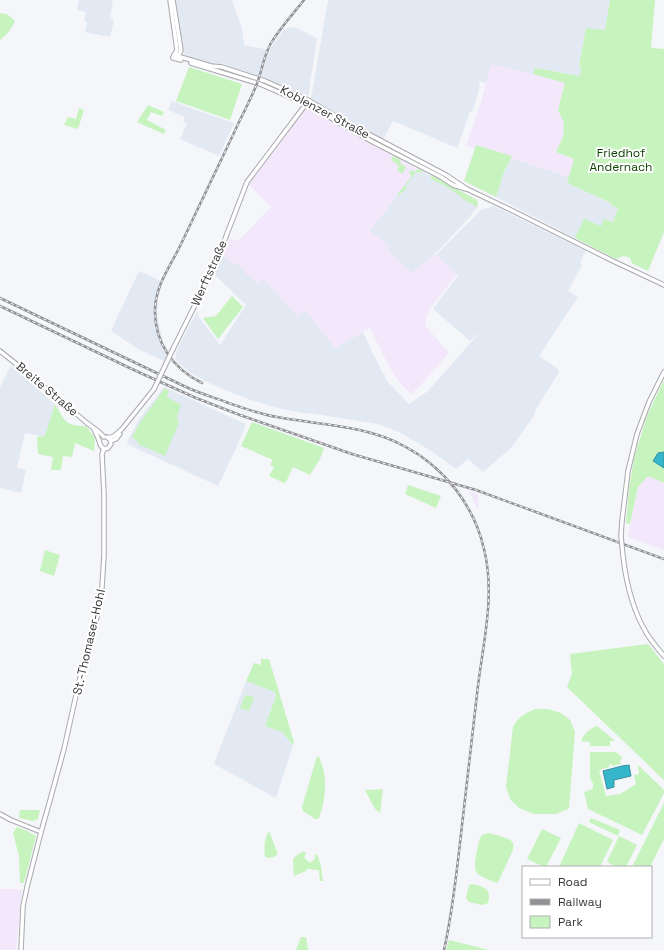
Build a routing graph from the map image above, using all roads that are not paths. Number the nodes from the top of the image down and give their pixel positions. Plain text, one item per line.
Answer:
1 (170, 0) edge
2 (173, 0) edge
3 (181, 50) junction
4 (174, 56) junction
5 (194, 61) junction
6 (306, 104) junction
7 (467, 189) junction
8 (664, 285) edge
9 (0, 351) edge
10 (664, 372) edge
11 (93, 428) junction
12 (120, 434) dead end
13 (104, 437) junction
14 (100, 440) junction
15 (110, 440) junction
16 (104, 449) junction
17 (664, 656) edge
18 (0, 814) edge
19 (40, 832) junction
20 (21, 950) edge

1 - 4 street
2 - 3 street
3 - 4 street
3 - 5 street
4 - 5 street, Koblenzer Straße
4 - 6 street, Koblenzer Straße
5 - 7 street, Koblenzer Straße
6 - 7 street, Koblenzer Straße
6 - 15 street, Werftstraße, bridge
7 - 8 street, Koblenzer Straße
9 - 11 street, Breite Straße
10 - 17 street, bridge
11 - 13 street, Breite Straße
11 - 14 street, Breite Straße
12 - 15 street
13 - 14 street
13 - 15 street
14 - 16 street
15 - 16 street
16 - 19 street, St.-Thomaser-Hohl
18 - 19 street
19 - 20 street, St.-Thomaser-Hohl

